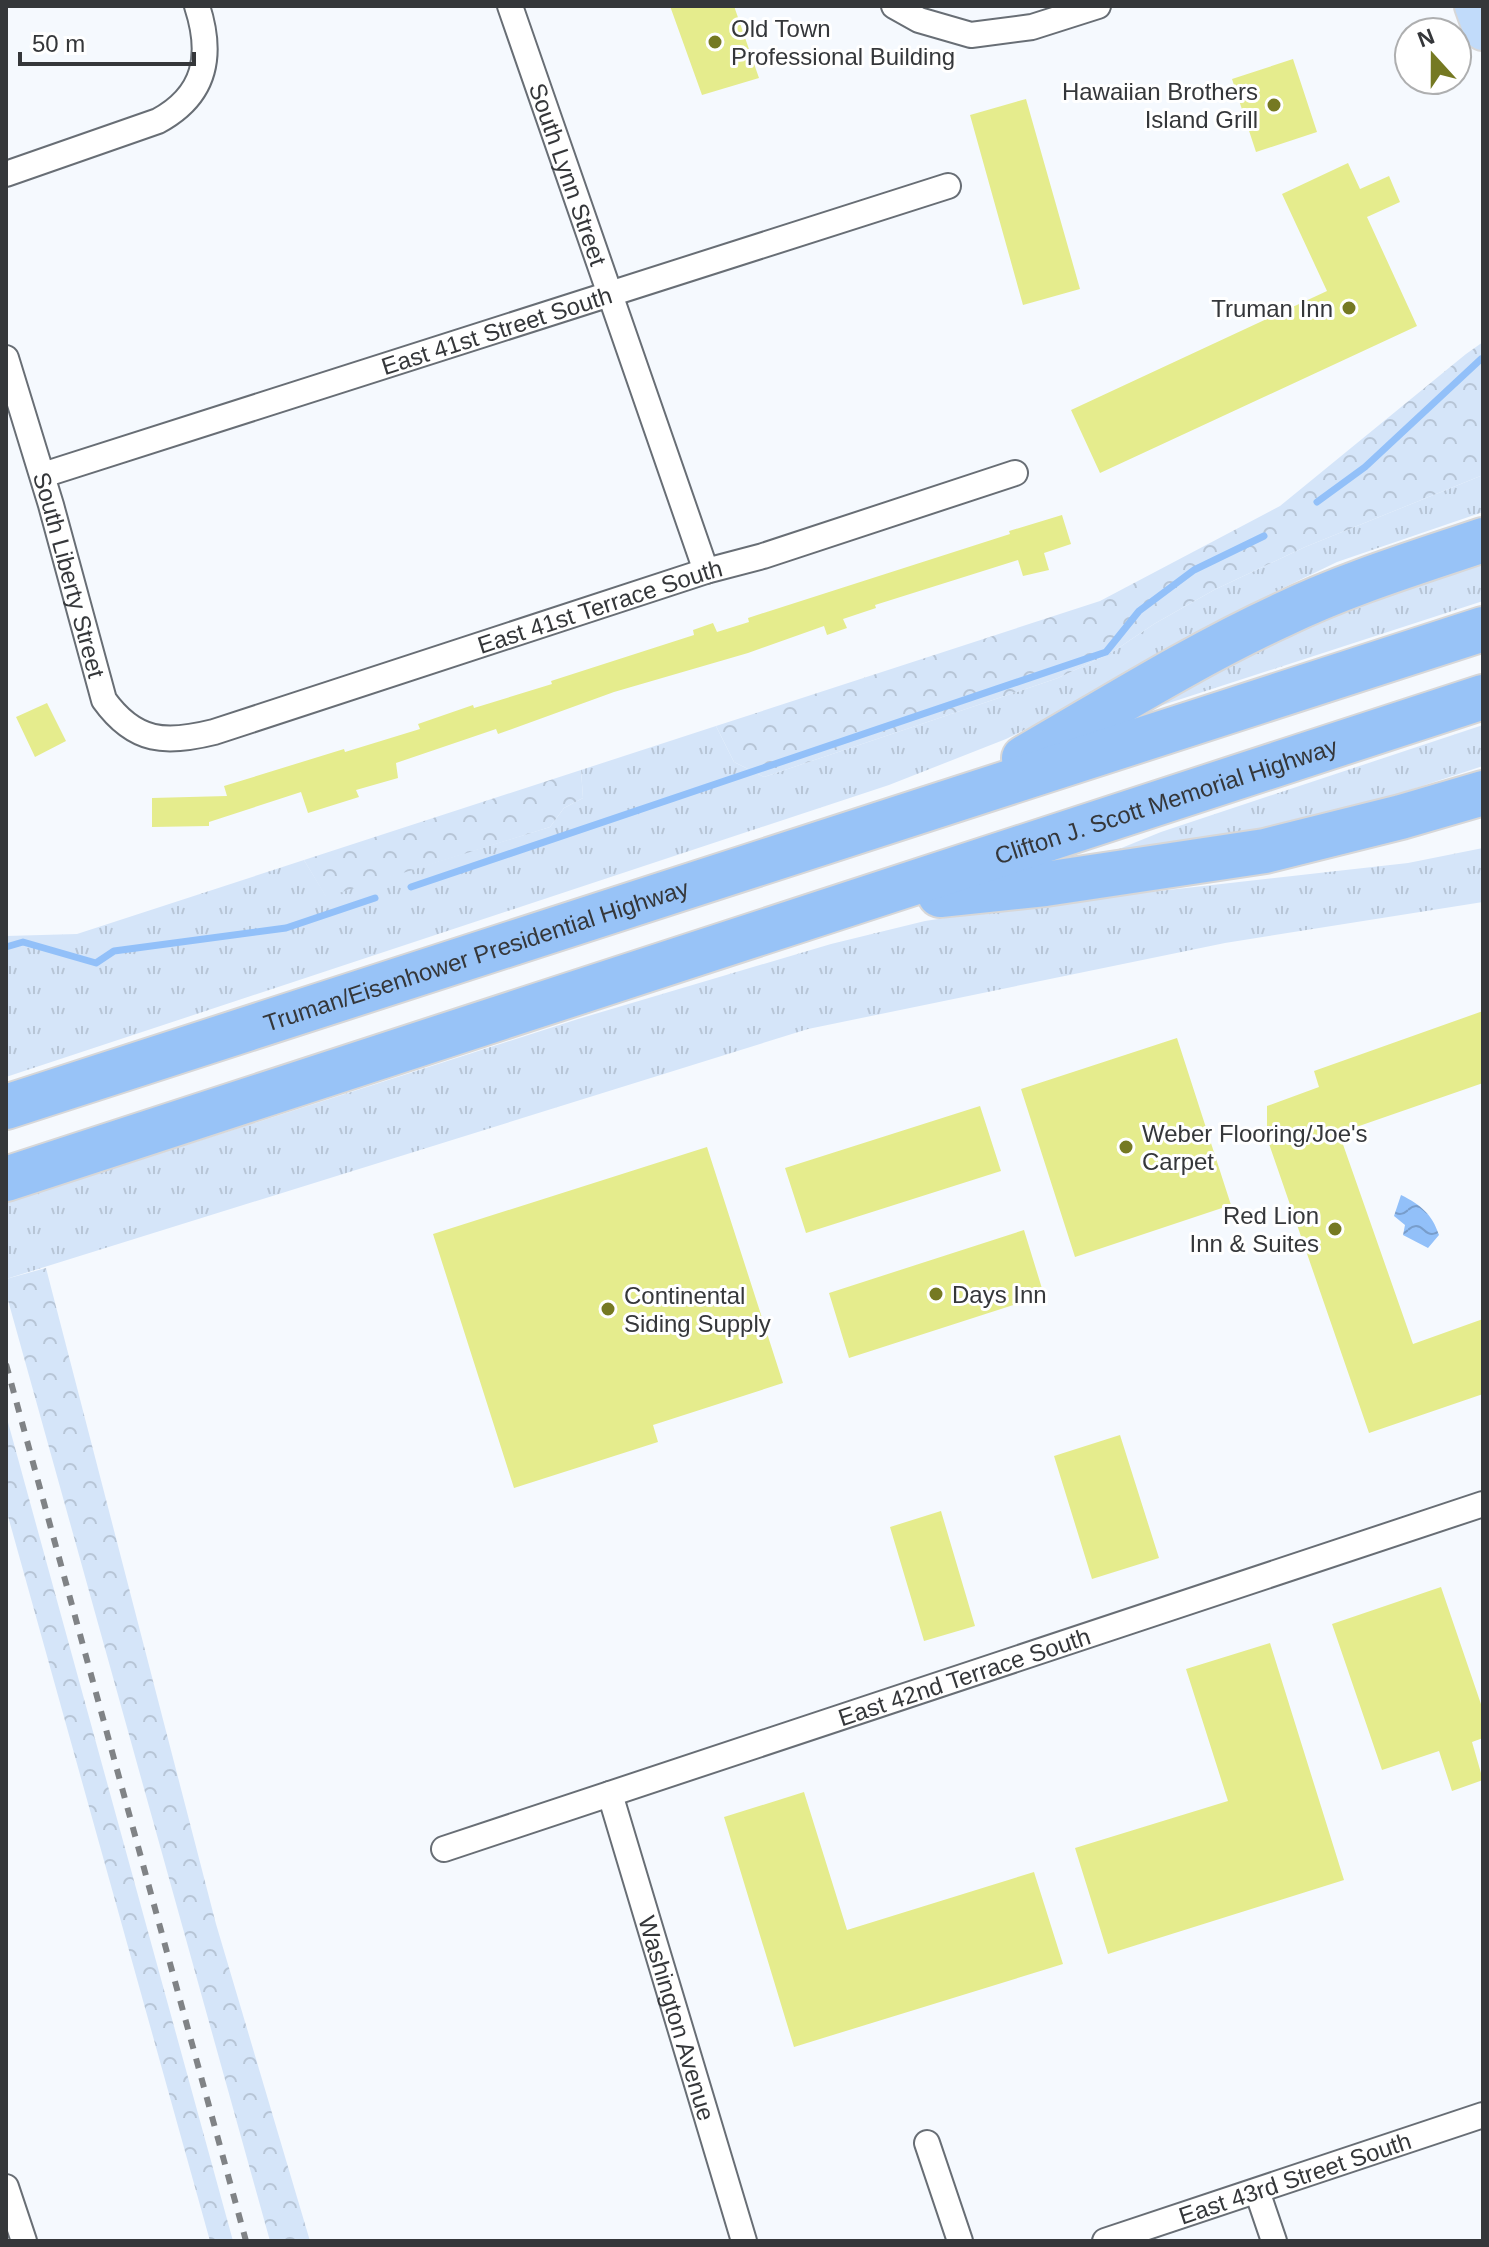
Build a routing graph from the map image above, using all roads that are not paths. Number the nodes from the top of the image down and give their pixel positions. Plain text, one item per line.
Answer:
1 (197, 6) edge
2 (510, 6) edge
3 (894, 6) edge
4 (1098, 6) edge
5 (1474, 6) edge
6 (1483, 31) edge
7 (6, 174) edge
8 (948, 186) dead end
9 (610, 293) junction
10 (6, 358) edge
11 (1015, 473) dead end
12 (43, 475) junction
13 (1483, 540) edge
14 (706, 571) junction
15 (1483, 629) edge
16 (1483, 697) edge
17 (186, 739) joint
18 (1483, 793) edge
19 (947, 803) junction
20 (850, 905) junction
21 (6, 1107) edge
22 (6, 1179) edge
23 (1483, 1504) edge
24 (610, 1794) junction
25 (444, 1849) dead end
26 (1483, 2115) edge
27 (927, 2143) dead end
28 (6, 2187) edge
29 (1257, 2191) junction
30 (24, 2241) edge
31 (744, 2241) edge
32 (960, 2241) edge
33 (1105, 2241) edge
34 (1274, 2241) edge

1 - 7 street
2 - 9 street, South Lynn Street
3 - 4 street
5 - 6 main road
8 - 9 street, East 41st Street South
9 - 12 street, East 41st Street South
9 - 14 street, South Lynn Street
10 - 12 street, South Liberty Street
11 - 14 street, East 41st Terrace South
12 - 17 street, South Liberty Street
13 - 19 highway
14 - 17 street, East 41st Terrace South
15 - 19 highway
16 - 20 highway, Clifton J. Scott Memorial Highway
18 - 20 highway
19 - 21 highway, Truman/Eisenhower Presidential Highway
20 - 22 highway
23 - 24 street, East 42nd Terrace South
24 - 25 street, East 42nd Terrace South
24 - 31 street, Washington Avenue
26 - 29 street, East 43rd Street South
27 - 32 street
28 - 30 street
29 - 33 street, East 43rd Street South
29 - 34 street

